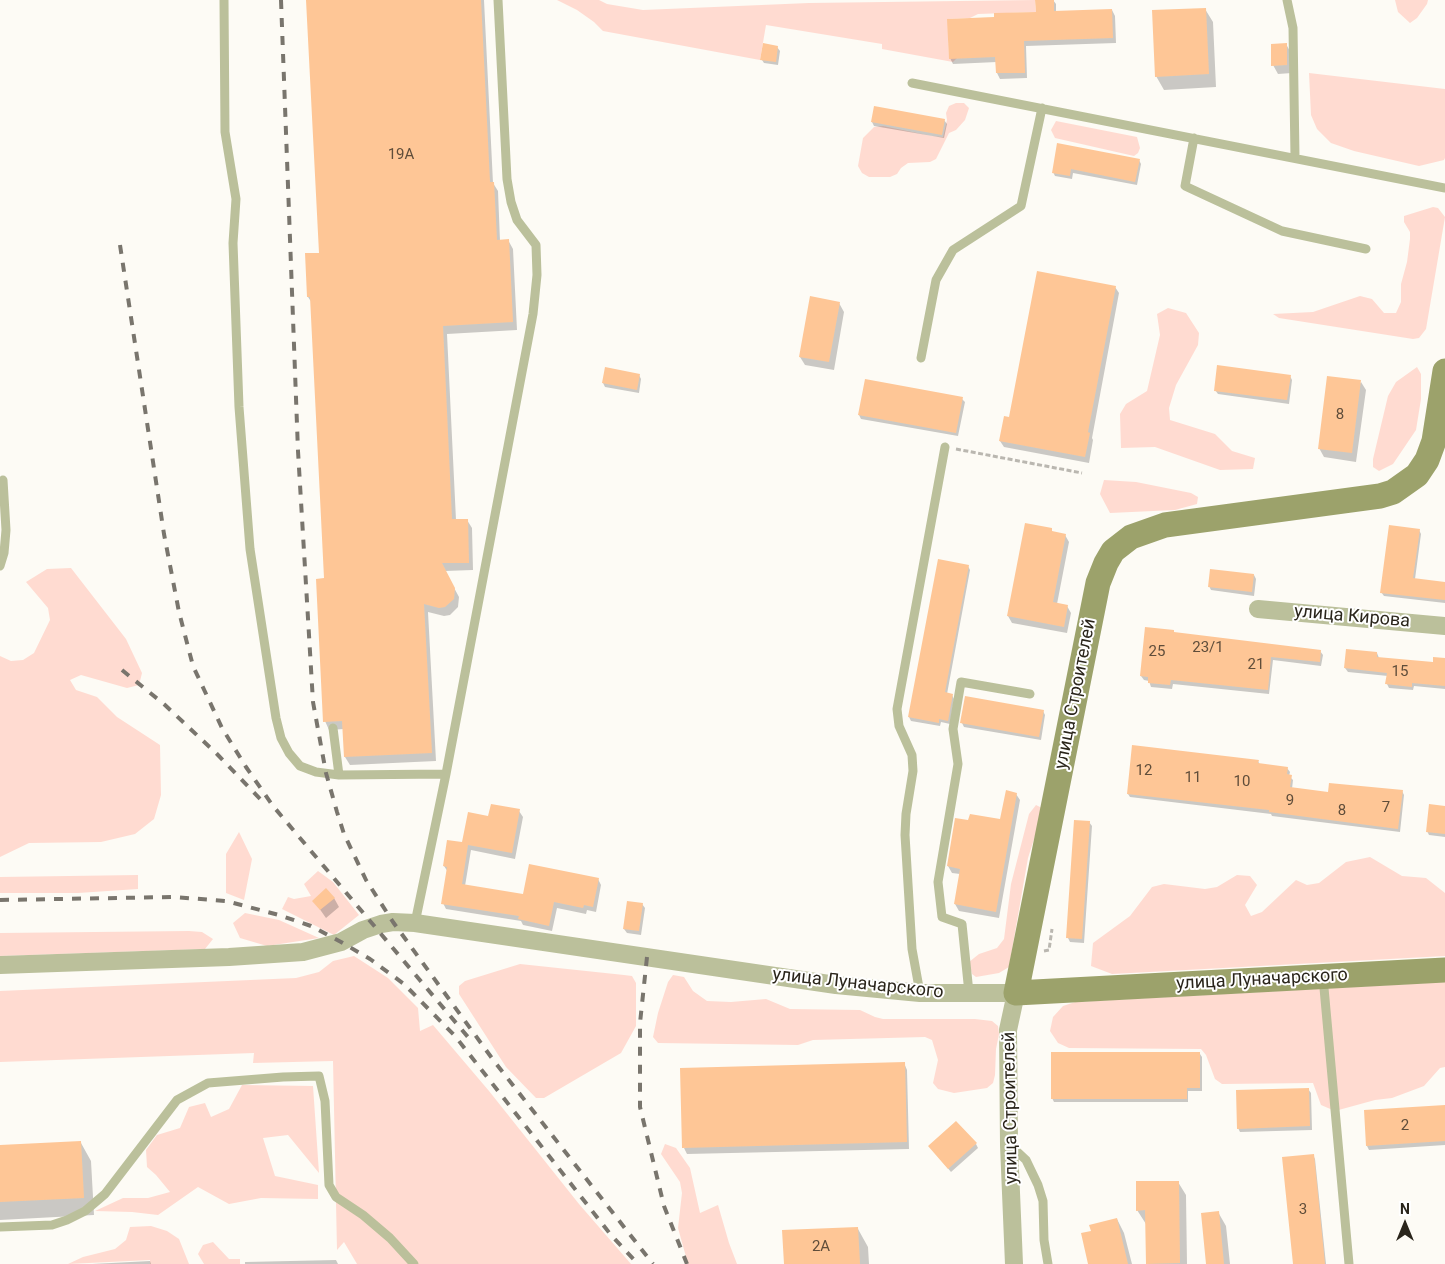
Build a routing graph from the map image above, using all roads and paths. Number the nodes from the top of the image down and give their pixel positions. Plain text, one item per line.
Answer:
1 (224, 0) edge
2 (498, 0) edge
3 (1287, 0) edge
4 (912, 82) dead end
5 (1042, 108) junction
6 (1194, 138) junction
7 (1295, 157) junction
8 (1445, 188) edge
9 (1366, 249) dead end
10 (921, 358) dead end
11 (1445, 371) edge
12 (945, 446) joint
13 (1082, 473) dead end
14 (3, 480) dead end
15 (2, 507) edge
16 (0, 566) edge
17 (1258, 609) dead end
18 (1445, 626) edge
19 (1030, 694) dead end
20 (333, 728) dead end
21 (446, 774) junction
22 (339, 776) junction
23 (415, 923) junction
24 (1052, 928) dead end
25 (1025, 951) junction
26 (0, 965) edge
27 (1445, 970) edge
28 (1323, 976) junction
29 (920, 993) junction
30 (969, 993) junction
31 (1016, 993) junction
32 (1009, 1145) junction
33 (0, 1227) edge
34 (414, 1264) edge
35 (1014, 1264) edge
36 (1048, 1264) edge
37 (1349, 1264) edge

1 - 22 lane
2 - 21 lane
3 - 7 lane
4 - 5 lane
5 - 6 lane
5 - 10 lane
6 - 7 lane
6 - 9 lane
7 - 8 lane
11 - 25 main road, улица Строителей
12 - 13 path
12 - 29 lane
14 - 15 lane
15 - 16 lane
17 - 18 street, улица Кирова
19 - 30 lane
20 - 22 lane
21 - 22 lane
21 - 23 lane
23 - 26 street, улица Луначарского
23 - 29 street, улица Луначарского
24 - 25 path
25 - 31 main road, улица Строителей
27 - 28 main road, улица Луначарского
28 - 31 main road, улица Луначарского
28 - 37 lane
29 - 30 street, улица Луначарского
30 - 31 street, улица Луначарского
31 - 32 street, улица Строителей
32 - 35 street, улица Строителей
32 - 36 lane
33 - 34 lane

